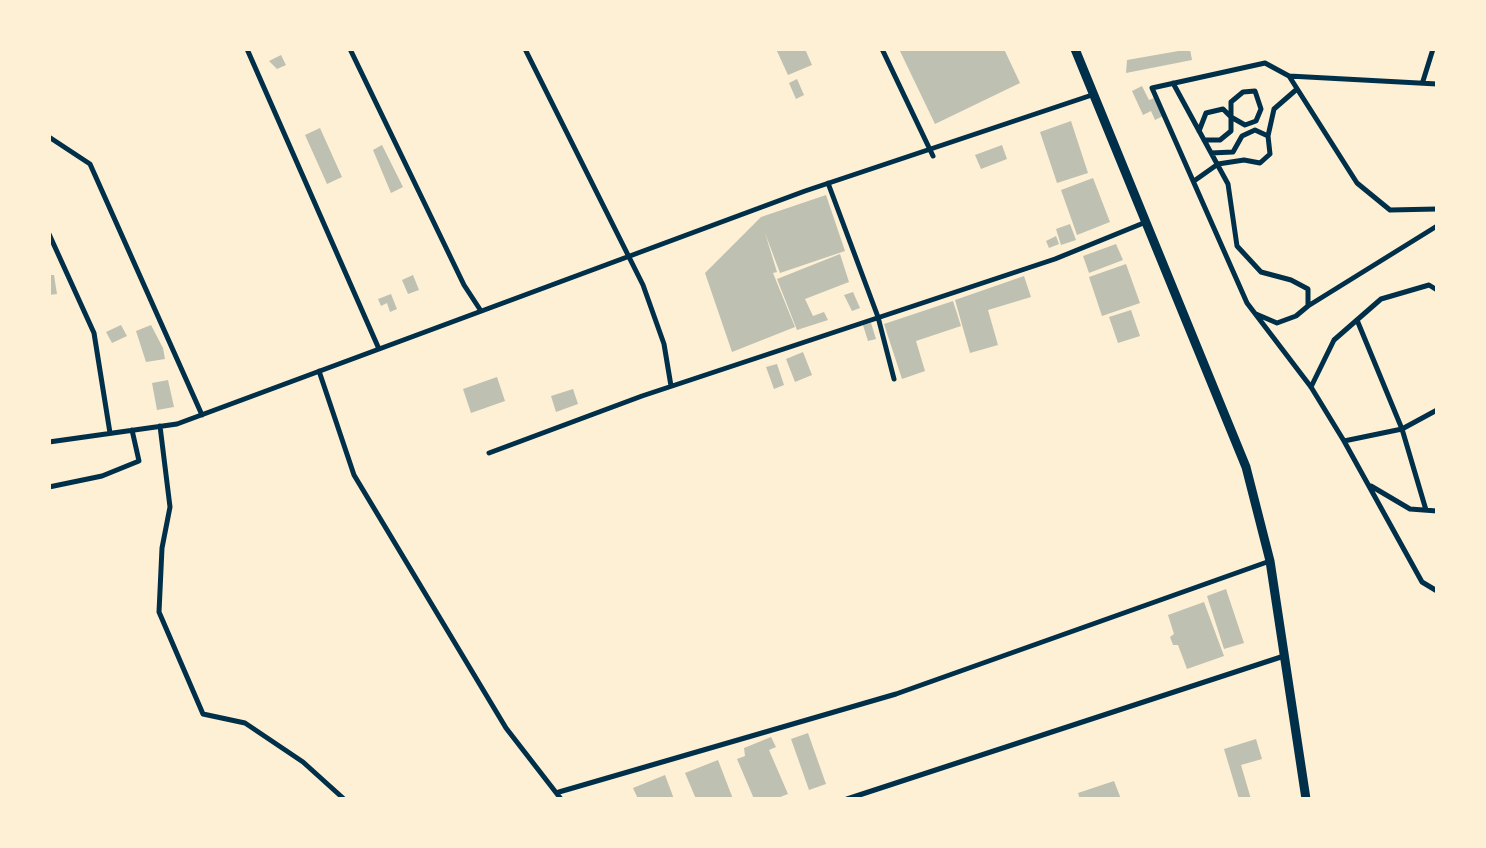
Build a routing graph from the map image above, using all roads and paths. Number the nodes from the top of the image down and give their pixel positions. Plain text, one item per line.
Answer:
1 (247, 49) edge
2 (350, 49) edge
3 (525, 49) edge
4 (882, 49) edge
5 (1075, 49) edge
6 (1433, 49) edge
7 (1289, 76) junction
8 (1423, 81) junction
9 (1173, 83) junction
10 (1437, 84) edge
11 (1297, 89) junction
12 (1095, 94) junction
13 (1231, 117) junction
14 (1199, 131) junction
15 (1268, 135) junction
16 (49, 136) edge
17 (1204, 139) junction
18 (930, 149) junction
19 (1211, 153) junction
20 (933, 156) dead end
21 (1217, 164) junction
22 (1194, 181) junction
23 (828, 183) junction
24 (1437, 209) edge
25 (1147, 221) junction
26 (1437, 226) edge
27 (49, 234) edge
28 (626, 257) junction
29 (1437, 290) edge
30 (1308, 306) junction
31 (481, 311) junction
32 (1255, 313) junction
33 (878, 317) junction
34 (1357, 320) junction
35 (379, 349) junction
36 (318, 371) junction
37 (894, 379) dead end
38 (671, 386) junction
39 (1311, 387) junction
40 (1437, 411) edge
41 (202, 415) junction
42 (160, 426) junction
43 (1402, 429) junction
44 (132, 430) junction
45 (110, 433) junction
46 (1345, 441) junction
47 (49, 442) edge
48 (489, 453) dead end
49 (1368, 484) junction
50 (49, 487) edge
51 (1426, 510) junction
52 (1437, 511) edge
53 (1270, 561) junction
54 (1437, 591) edge
55 (1284, 656) junction
56 (559, 792) junction
57 (344, 799) edge
58 (561, 799) edge
59 (848, 799) edge
60 (1306, 799) edge

1 - 35 street
2 - 31 street
3 - 28 street
4 - 18 street
5 - 12 main road
6 - 8 street
7 - 8 street
7 - 9 street
7 - 11 street
8 - 10 street
9 - 14 street
9 - 22 street
11 - 15 street
11 - 24 street
12 - 18 street
12 - 25 main road
13 - 13 street
13 - 14 street
13 - 17 street
14 - 17 street
15 - 19 street
15 - 21 street
16 - 41 street
17 - 19 street
18 - 20 street
18 - 23 street
19 - 21 street
21 - 22 street
21 - 30 street
22 - 32 street
23 - 28 street
23 - 33 street
25 - 33 street
25 - 53 main road
26 - 30 street
27 - 45 street
28 - 31 street
28 - 38 street
29 - 34 street
30 - 32 street
31 - 35 street
32 - 39 street
33 - 37 street
33 - 38 street
34 - 39 street
34 - 43 street
35 - 36 street
36 - 41 street
36 - 56 street
38 - 48 street
39 - 46 street
40 - 43 street
41 - 42 street
42 - 44 street
42 - 57 street
43 - 46 street
43 - 51 street
44 - 45 street
44 - 50 street
45 - 47 street
46 - 49 street
49 - 51 street
49 - 54 street
51 - 52 street
53 - 55 main road
53 - 56 street
55 - 59 street
55 - 60 main road
56 - 58 street

